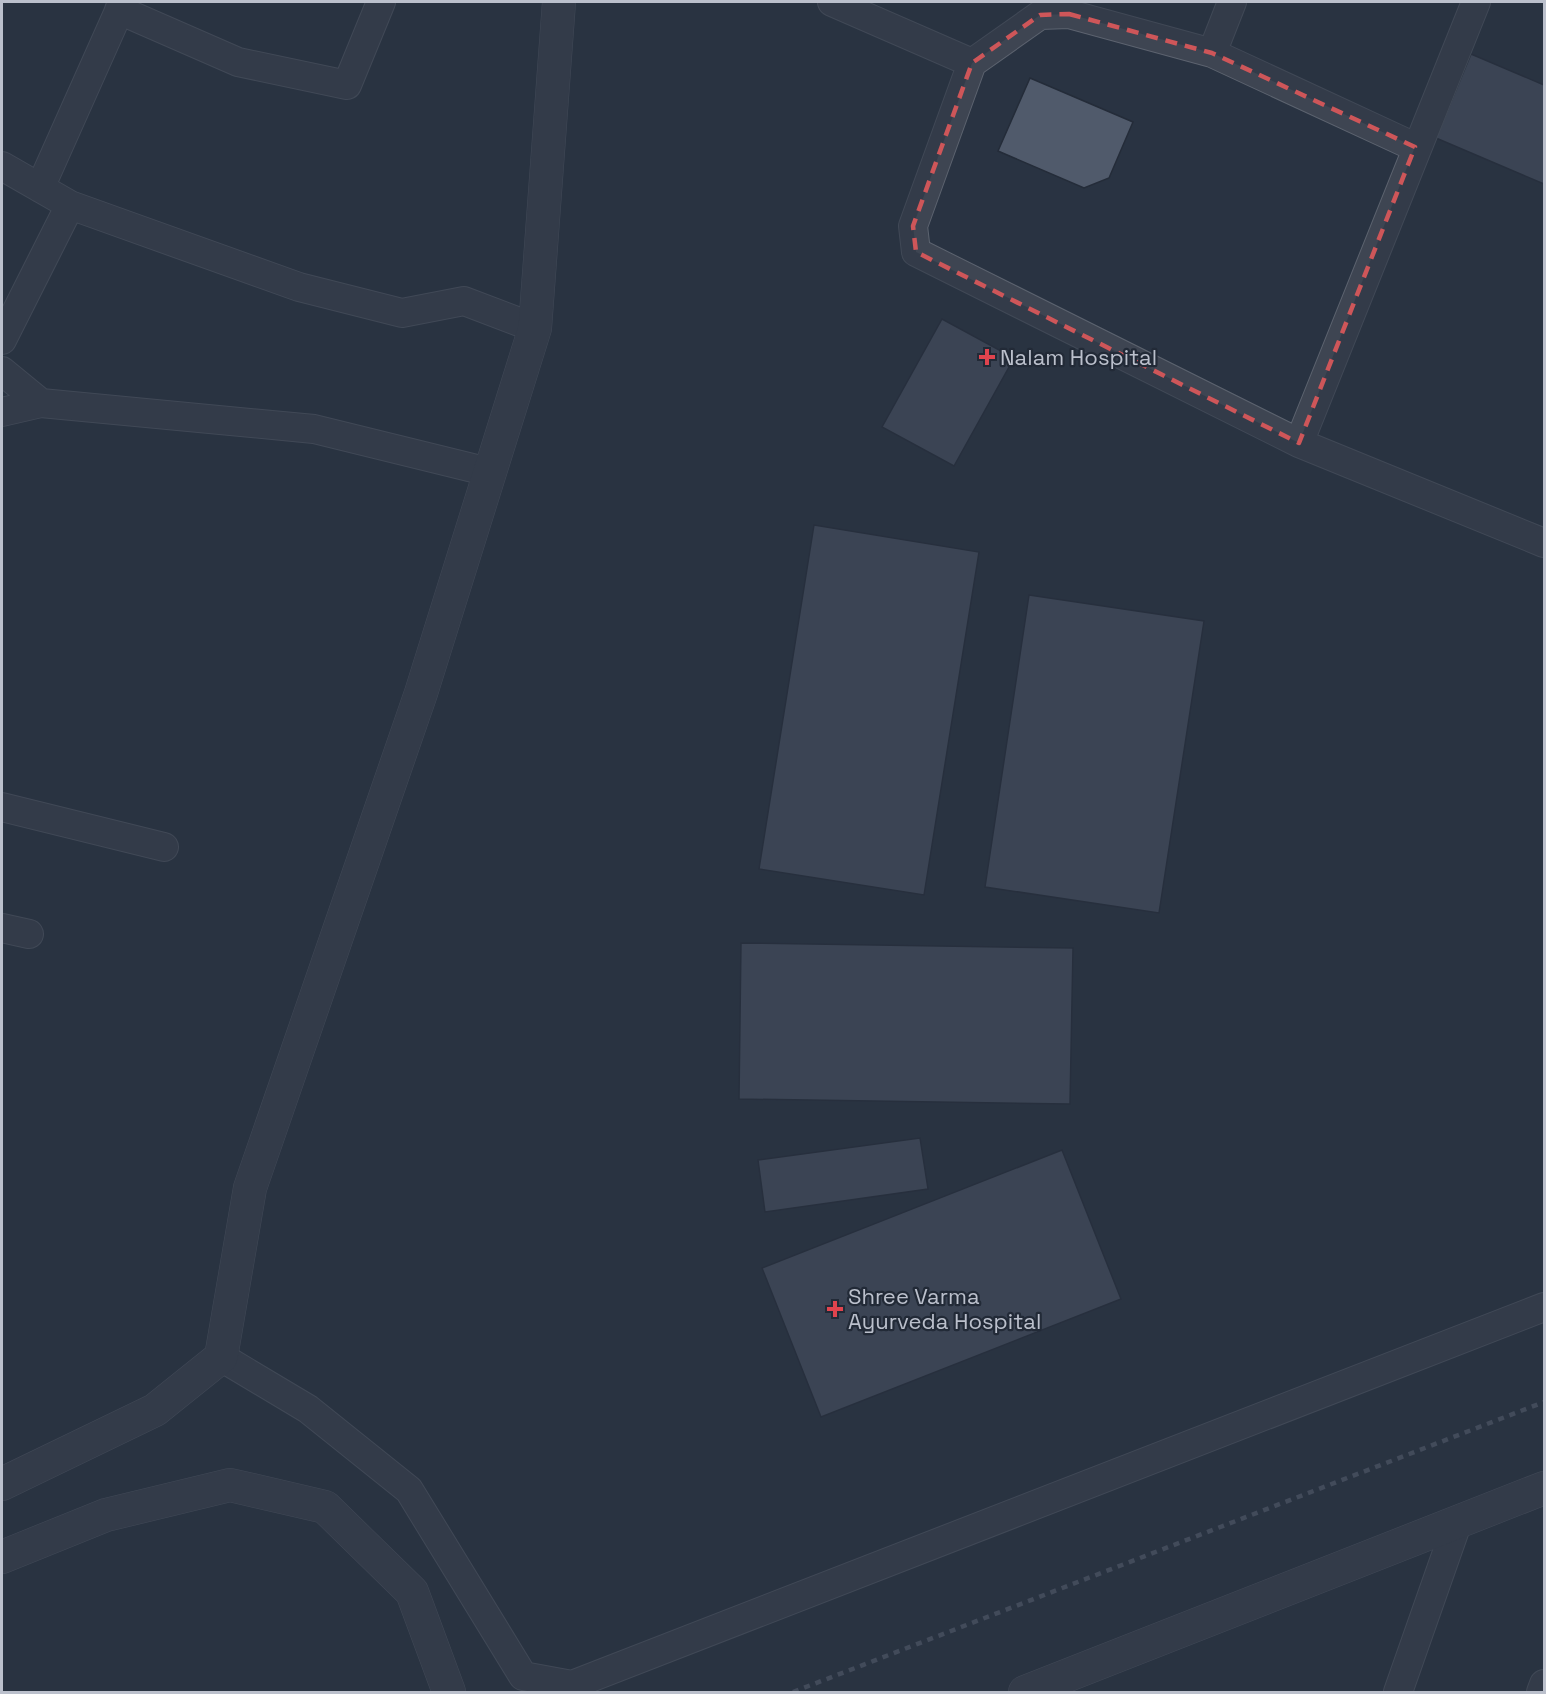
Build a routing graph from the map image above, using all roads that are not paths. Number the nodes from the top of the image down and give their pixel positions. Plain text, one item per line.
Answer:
1 (381, 2) edge
2 (559, 2) edge
3 (832, 2) edge
4 (1232, 2) edge
5 (1476, 2) edge
6 (121, 6) edge
7 (1212, 53) junction
8 (972, 63) junction
9 (1416, 147) junction
10 (2, 166) edge
11 (40, 188) junction
12 (70, 205) junction
13 (535, 328) junction
14 (2, 340) edge
15 (2, 371) edge
16 (41, 403) junction
17 (2, 412) edge
18 (1299, 443) junction
19 (489, 472) junction
20 (1545, 543) edge
21 (2, 807) edge
22 (164, 847) dead end
23 (2, 928) edge
24 (29, 934) dead end
25 (1545, 1307) edge
26 (220, 1357) junction
27 (2, 1484) edge
28 (1545, 1488) edge
29 (1458, 1521) junction
30 (2, 1557) edge
31 (1545, 1684) edge
32 (449, 1692) edge
33 (1025, 1692) edge
34 (1398, 1692) edge
35 (1541, 1692) edge

1 - 6 street
2 - 13 street
3 - 8 street
4 - 7 street
5 - 9 street
6 - 11 street
7 - 8 street
7 - 9 street
8 - 18 street
9 - 18 street
10 - 11 street
11 - 12 street
12 - 13 street
12 - 14 street
13 - 19 street
15 - 16 street
16 - 17 street
16 - 19 street
18 - 20 street
19 - 26 street
21 - 22 street
23 - 24 street
25 - 26 street
26 - 27 street
28 - 29 street
29 - 33 street
29 - 34 street
30 - 32 street
31 - 35 street

